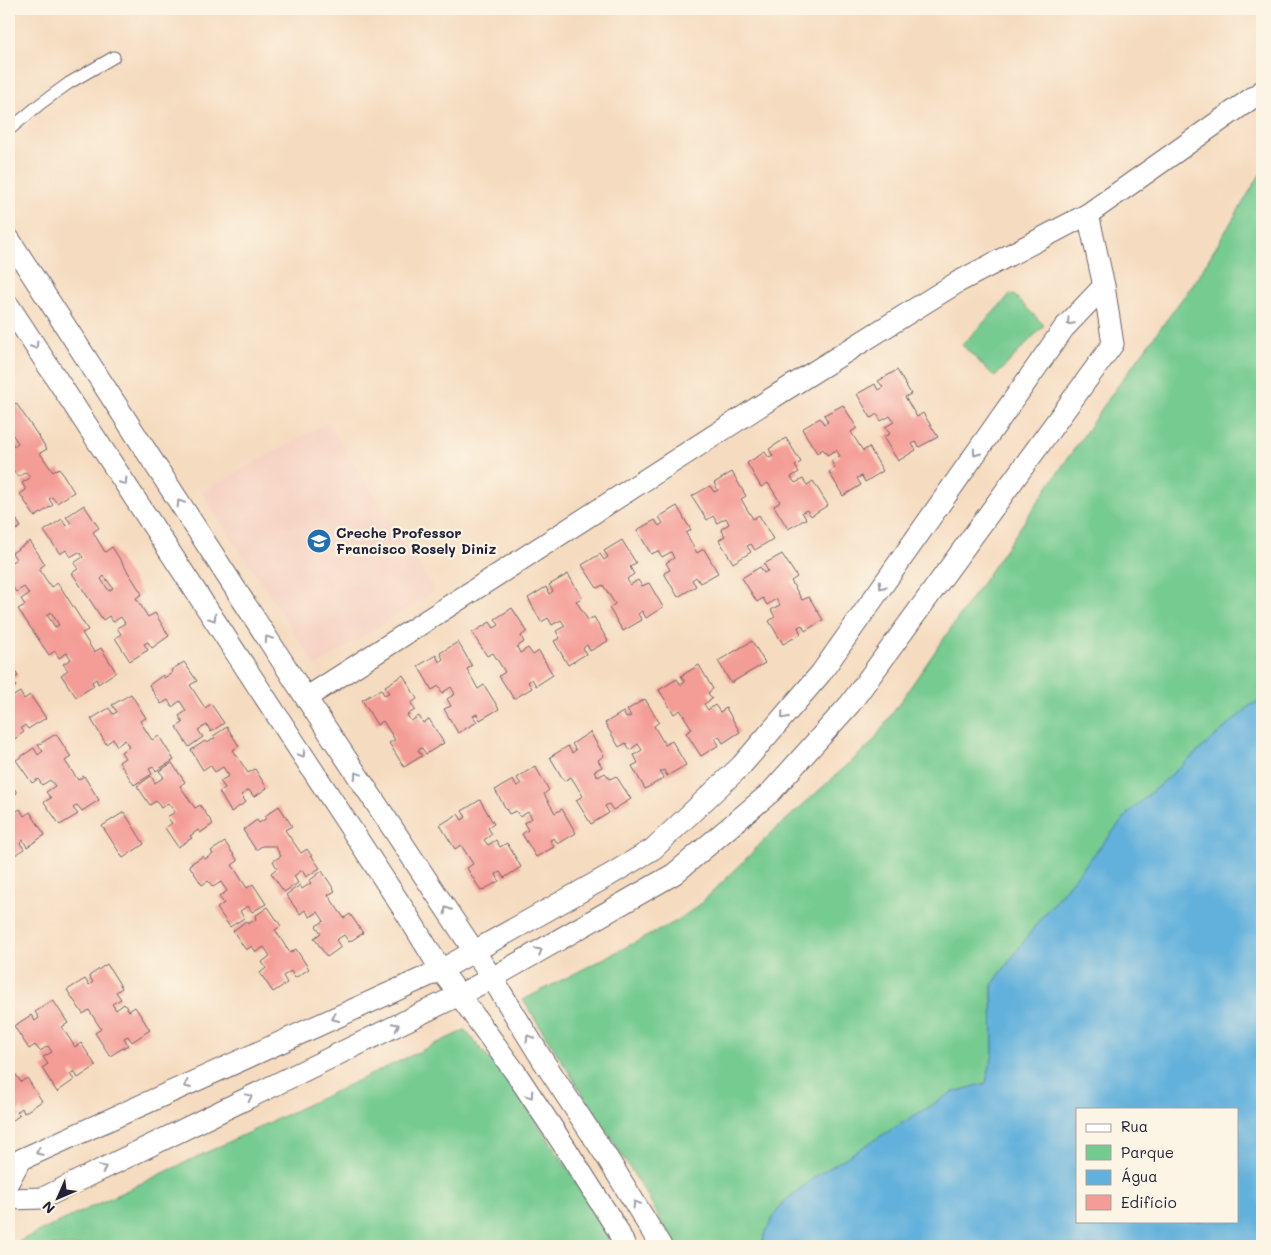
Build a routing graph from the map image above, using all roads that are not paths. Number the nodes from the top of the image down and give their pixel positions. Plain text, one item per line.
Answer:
1 (114, 57) dead end
2 (1262, 91) edge
3 (9, 130) edge
4 (1088, 214) junction
5 (9, 238) edge
6 (1104, 286) junction
7 (9, 306) edge
8 (306, 698) junction
9 (653, 849) junction
10 (674, 874) junction
11 (474, 951) junction
12 (441, 970) junction
13 (492, 978) junction
14 (459, 995) junction
15 (542, 1059) junction
16 (515, 1072) junction
17 (9, 1181) edge
18 (9, 1199) edge
19 (625, 1246) edge
20 (660, 1246) edge

1 - 3 lane
2 - 4 street
4 - 6 street
4 - 8 street
8 -> 5 street
6 -> 9 street
6 - 10 street
7 -> 12 street
11 -> 8 street
9 - 10 street
9 - 11 street
13 -> 10 street
11 - 12 street
11 - 13 street
12 - 14 street
12 -> 17 street
13 - 14 street
15 -> 13 street
14 - 16 street
18 -> 14 street
15 - 16 street
20 -> 15 street
16 -> 19 street

